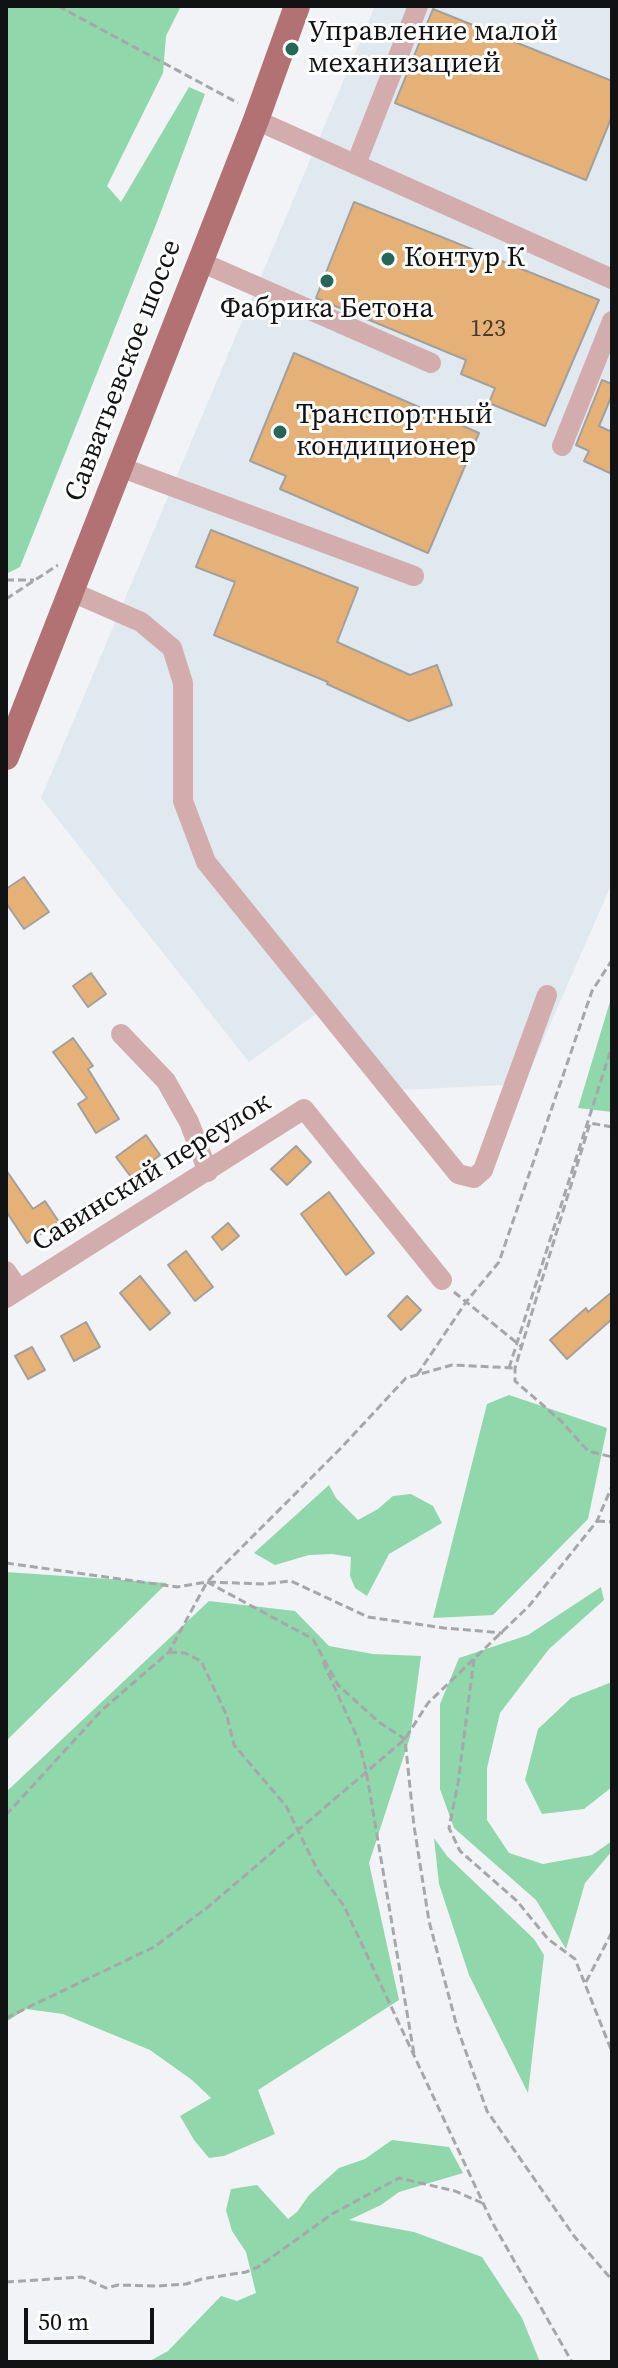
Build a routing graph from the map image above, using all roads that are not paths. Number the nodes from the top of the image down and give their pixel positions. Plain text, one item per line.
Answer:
1 (297, 6) edge
2 (418, 6) edge
3 (257, 117) junction
4 (356, 164) junction
5 (201, 262) junction
6 (612, 279) edge
7 (612, 321) edge
8 (431, 363) dead end
9 (562, 446) dead end
10 (120, 467) junction
11 (414, 576) dead end
12 (72, 592) junction
13 (6, 757) edge
14 (547, 995) dead end
15 (121, 1034) dead end
16 (208, 1172) junction
17 (6, 1271) edge
18 (442, 1280) road end
19 (13, 1294) edge

1 - 3 main road, Савватьевское шоссе
2 - 4 street
3 - 4 street
3 - 5 main road, Савватьевское шоссе
4 - 6 street
5 - 8 street
5 - 10 main road, Савватьевское шоссе
7 - 9 street
10 - 11 street
10 - 12 main road, Савватьевское шоссе
12 - 13 main road, Савватьевское шоссе
12 - 14 street
15 - 16 street
16 - 18 street, Савинский переулок
16 - 19 street, Савинский переулок
17 - 19 street

